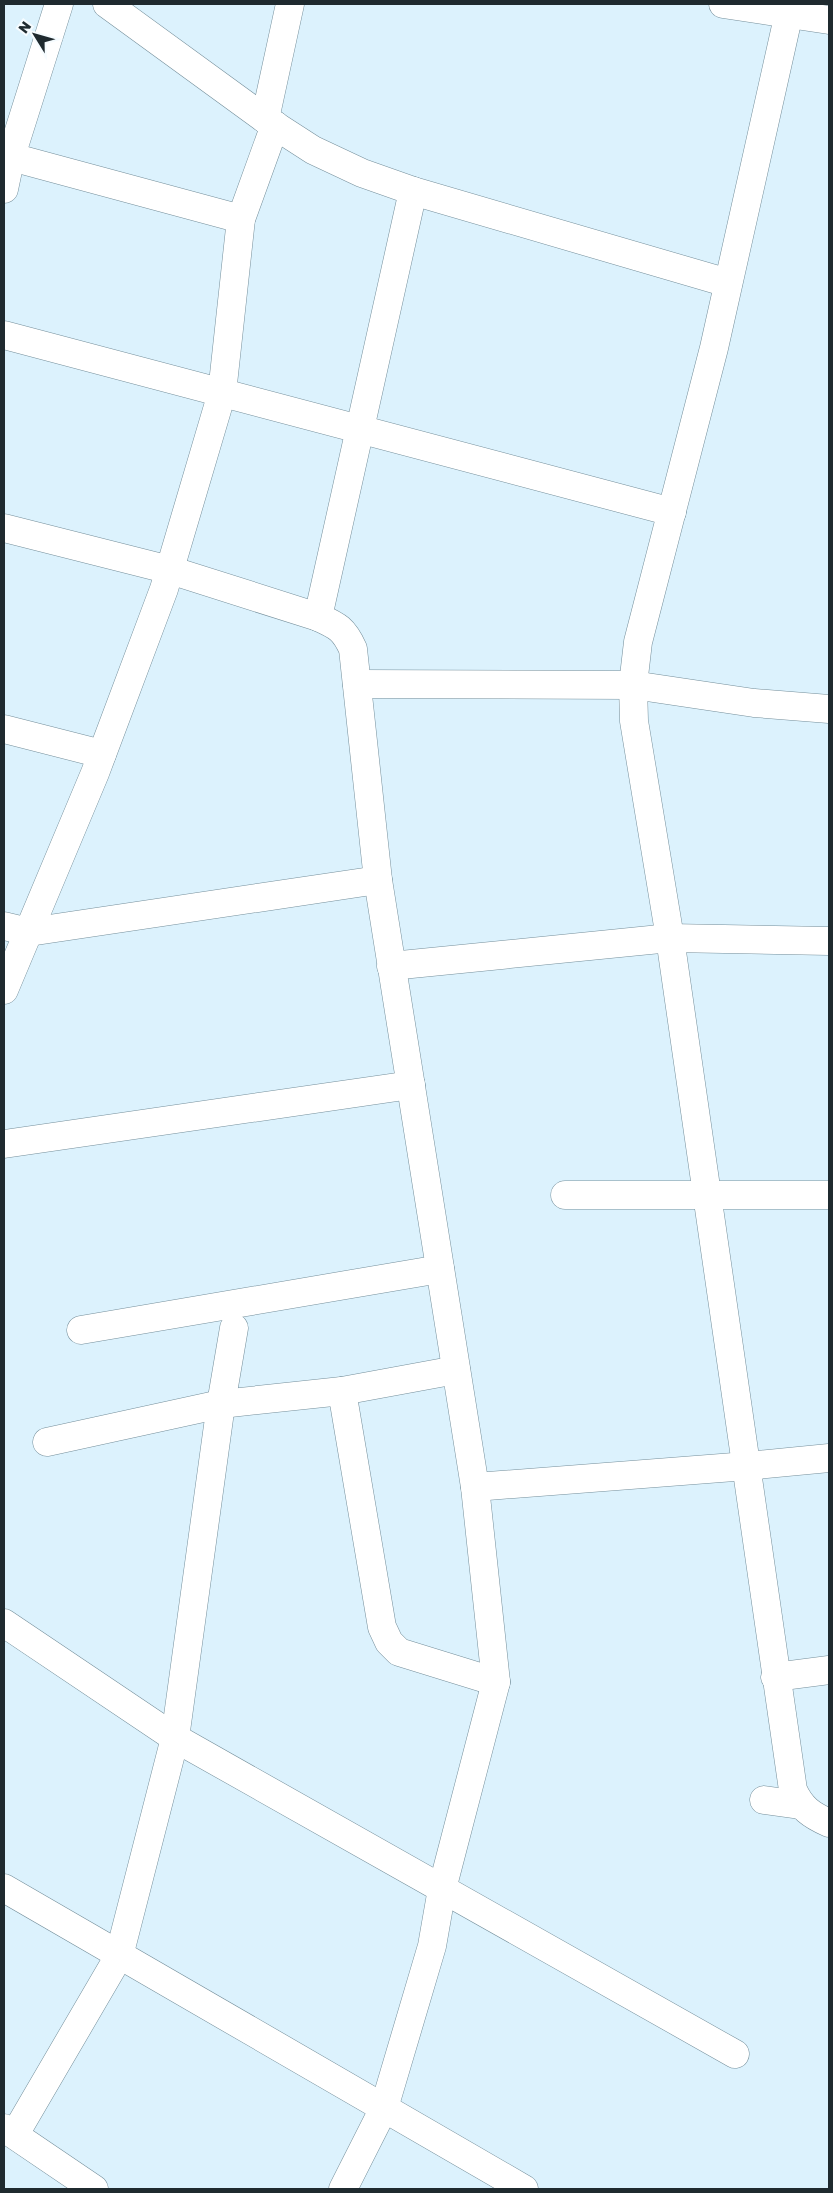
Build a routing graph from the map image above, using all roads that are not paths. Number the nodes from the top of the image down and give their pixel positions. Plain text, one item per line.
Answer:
1 (59, 4) edge
2 (107, 4) edge
3 (290, 4) edge
4 (723, 4) edge
5 (790, 9) edge
6 (829, 20) edge
7 (270, 122) junction
8 (8, 155) edge
9 (4, 189) edge
10 (413, 191) junction
11 (241, 218) junction
12 (728, 283) junction
13 (4, 335) edge
14 (222, 393) junction
15 (361, 430) junction
16 (672, 512) junction
17 (4, 528) edge
18 (170, 570) junction
19 (318, 617) junction
20 (357, 684) junction
21 (633, 684) junction
22 (829, 709) edge
23 (4, 730) edge
24 (102, 754) junction
25 (378, 880) junction
26 (16, 929) edge
27 (670, 938) junction
28 (829, 941) edge
29 (392, 966) junction
30 (4, 990) edge
31 (411, 1085) junction
32 (4, 1144) edge
33 (565, 1195) dead end
34 (708, 1196) junction
35 (829, 1196) edge
36 (440, 1269) junction
37 (234, 1328) dead end
38 (82, 1330) dead end
39 (456, 1370) junction
40 (342, 1391) junction
41 (221, 1404) junction
42 (47, 1442) dead end
43 (829, 1458) edge
44 (748, 1466) junction
45 (475, 1487) junction
46 (4, 1623) edge
47 (829, 1670) edge
48 (775, 1677) junction
49 (496, 1682) junction
50 (175, 1738) junction
51 (764, 1800) dead end
52 (800, 1805) junction
53 (829, 1822) edge
54 (4, 1888) edge
55 (442, 1889) junction
56 (119, 1956) junction
57 (735, 2054) dead end
58 (384, 2108) junction
59 (9, 2131) edge
60 (94, 2189) edge
61 (343, 2189) edge
62 (524, 2189) edge

1 - 8 street
2 - 7 street
3 - 7 street
4 - 5 street
5 - 6 street
5 - 12 street
7 - 10 street
7 - 11 street
8 - 9 street
8 - 11 street
10 - 12 street
10 - 15 street
11 - 14 street
12 - 16 street
13 - 14 street
14 - 15 street
14 - 18 street
15 - 16 street
15 - 19 street
16 - 21 street
17 - 18 street
18 - 19 street
18 - 24 street
19 - 20 street
20 - 21 street
20 - 25 street
21 - 22 street
21 - 27 street
23 - 24 street
24 - 26 street
25 - 26 street
25 - 29 street
26 - 30 street
27 - 28 street
27 - 29 street
27 - 34 street
29 - 31 street
31 - 32 street
31 - 36 street
33 - 34 street
34 - 35 street
34 - 44 street
36 - 38 street
36 - 39 street
37 - 41 street
39 - 40 street
39 - 45 street
40 - 41 street
40 - 49 street
41 - 42 street
41 - 50 street
43 - 44 street
44 - 45 street
44 - 48 street
45 - 49 street
46 - 50 street
47 - 48 street
48 - 52 street
49 - 55 street
50 - 55 street
50 - 56 street
51 - 52 street
52 - 53 street
54 - 56 street
55 - 57 street
55 - 58 street
56 - 58 street
56 - 59 street
58 - 61 street
58 - 62 street
59 - 60 street

